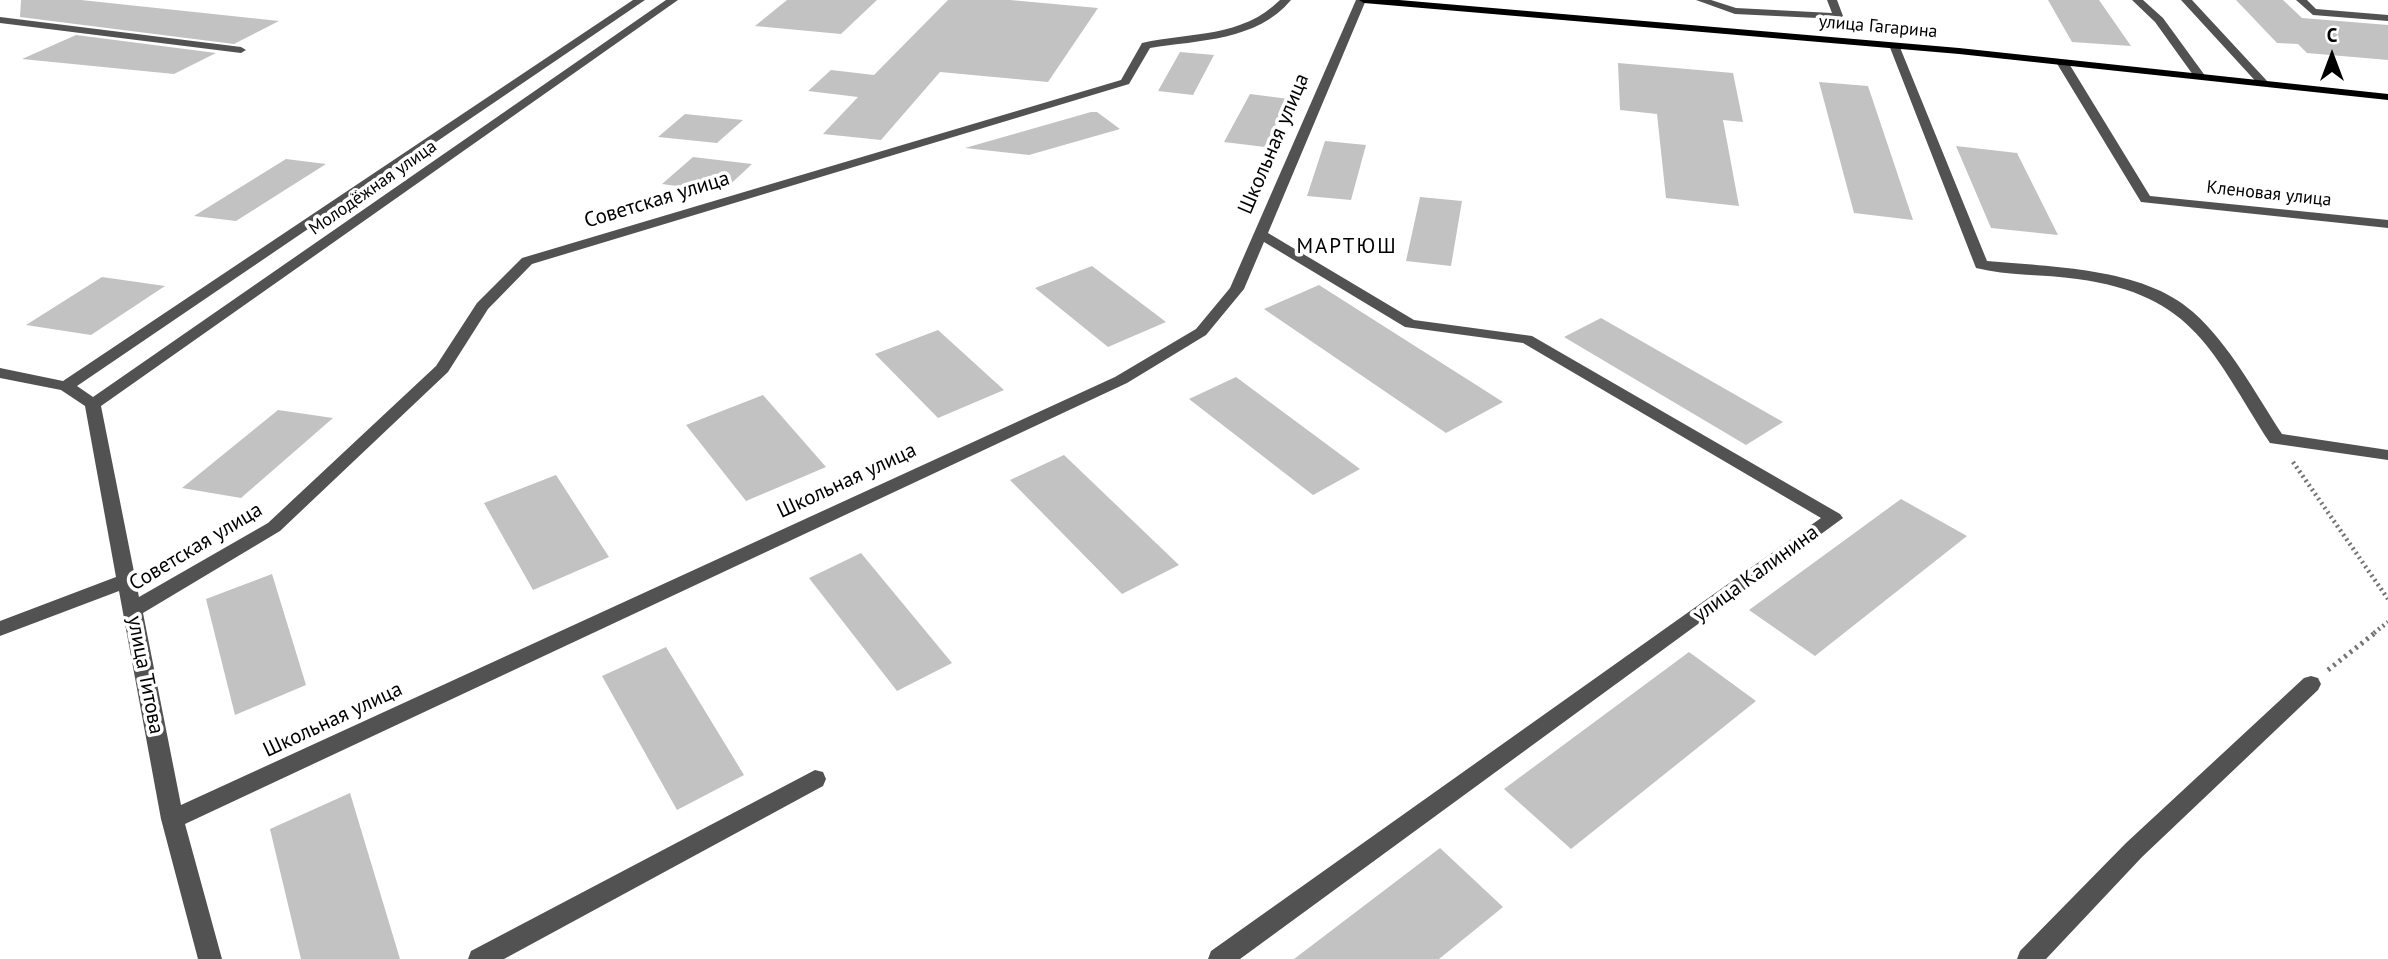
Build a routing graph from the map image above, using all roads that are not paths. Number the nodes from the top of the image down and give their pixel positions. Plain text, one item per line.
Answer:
1 (640, 0) edge
2 (673, 0) edge
3 (1286, 0) edge
4 (1363, 0) edge
5 (1374, 0) edge
6 (1701, 0) edge
7 (1832, 0) edge
8 (2137, 0) edge
9 (2186, 0) edge
10 (2301, 0) edge
11 (2388, 18) edge
12 (0, 20) edge
13 (1894, 46) junction
14 (240, 50) dead end
15 (2062, 62) junction
16 (2200, 77) junction
17 (2264, 84) junction
18 (2388, 97) edge
19 (2388, 224) edge
20 (1260, 234) junction
21 (0, 373) edge
22 (66, 386) junction
23 (93, 404) junction
24 (2388, 455) edge
25 (127, 580) junction
26 (132, 610) junction
27 (0, 629) edge
28 (2311, 684) road end
29 (815, 779) dead end
30 (172, 819) junction
31 (210, 959) edge
32 (480, 959) edge
33 (1220, 959) edge
34 (2029, 959) edge

1 - 22 street, Молодёжная улица
2 - 23 street, Молодёжная улица
3 - 26 street, Советская улица
4 - 5 main road, улица Гагарина
4 - 20 street, Школьная улица
5 - 13 main road, улица Гагарина
6 - 7 street
8 - 16 street
9 - 17 street
10 - 11 street
12 - 14 street
13 - 15 main road, улица Гагарина
13 - 24 street
15 - 16 main road, улица Гагарина
15 - 19 street, Кленовая улица
16 - 17 main road, улица Гагарина
17 - 18 main road, улица Гагарина
20 - 30 street, Школьная улица
20 - 33 street, улица Калинина
21 - 22 street
22 - 23 street
23 - 25 street, улица Титова
25 - 26 street, улица Титова
25 - 27 street
26 - 30 street, улица Титова
28 - 34 street
29 - 32 street
30 - 31 street, улица Титова

